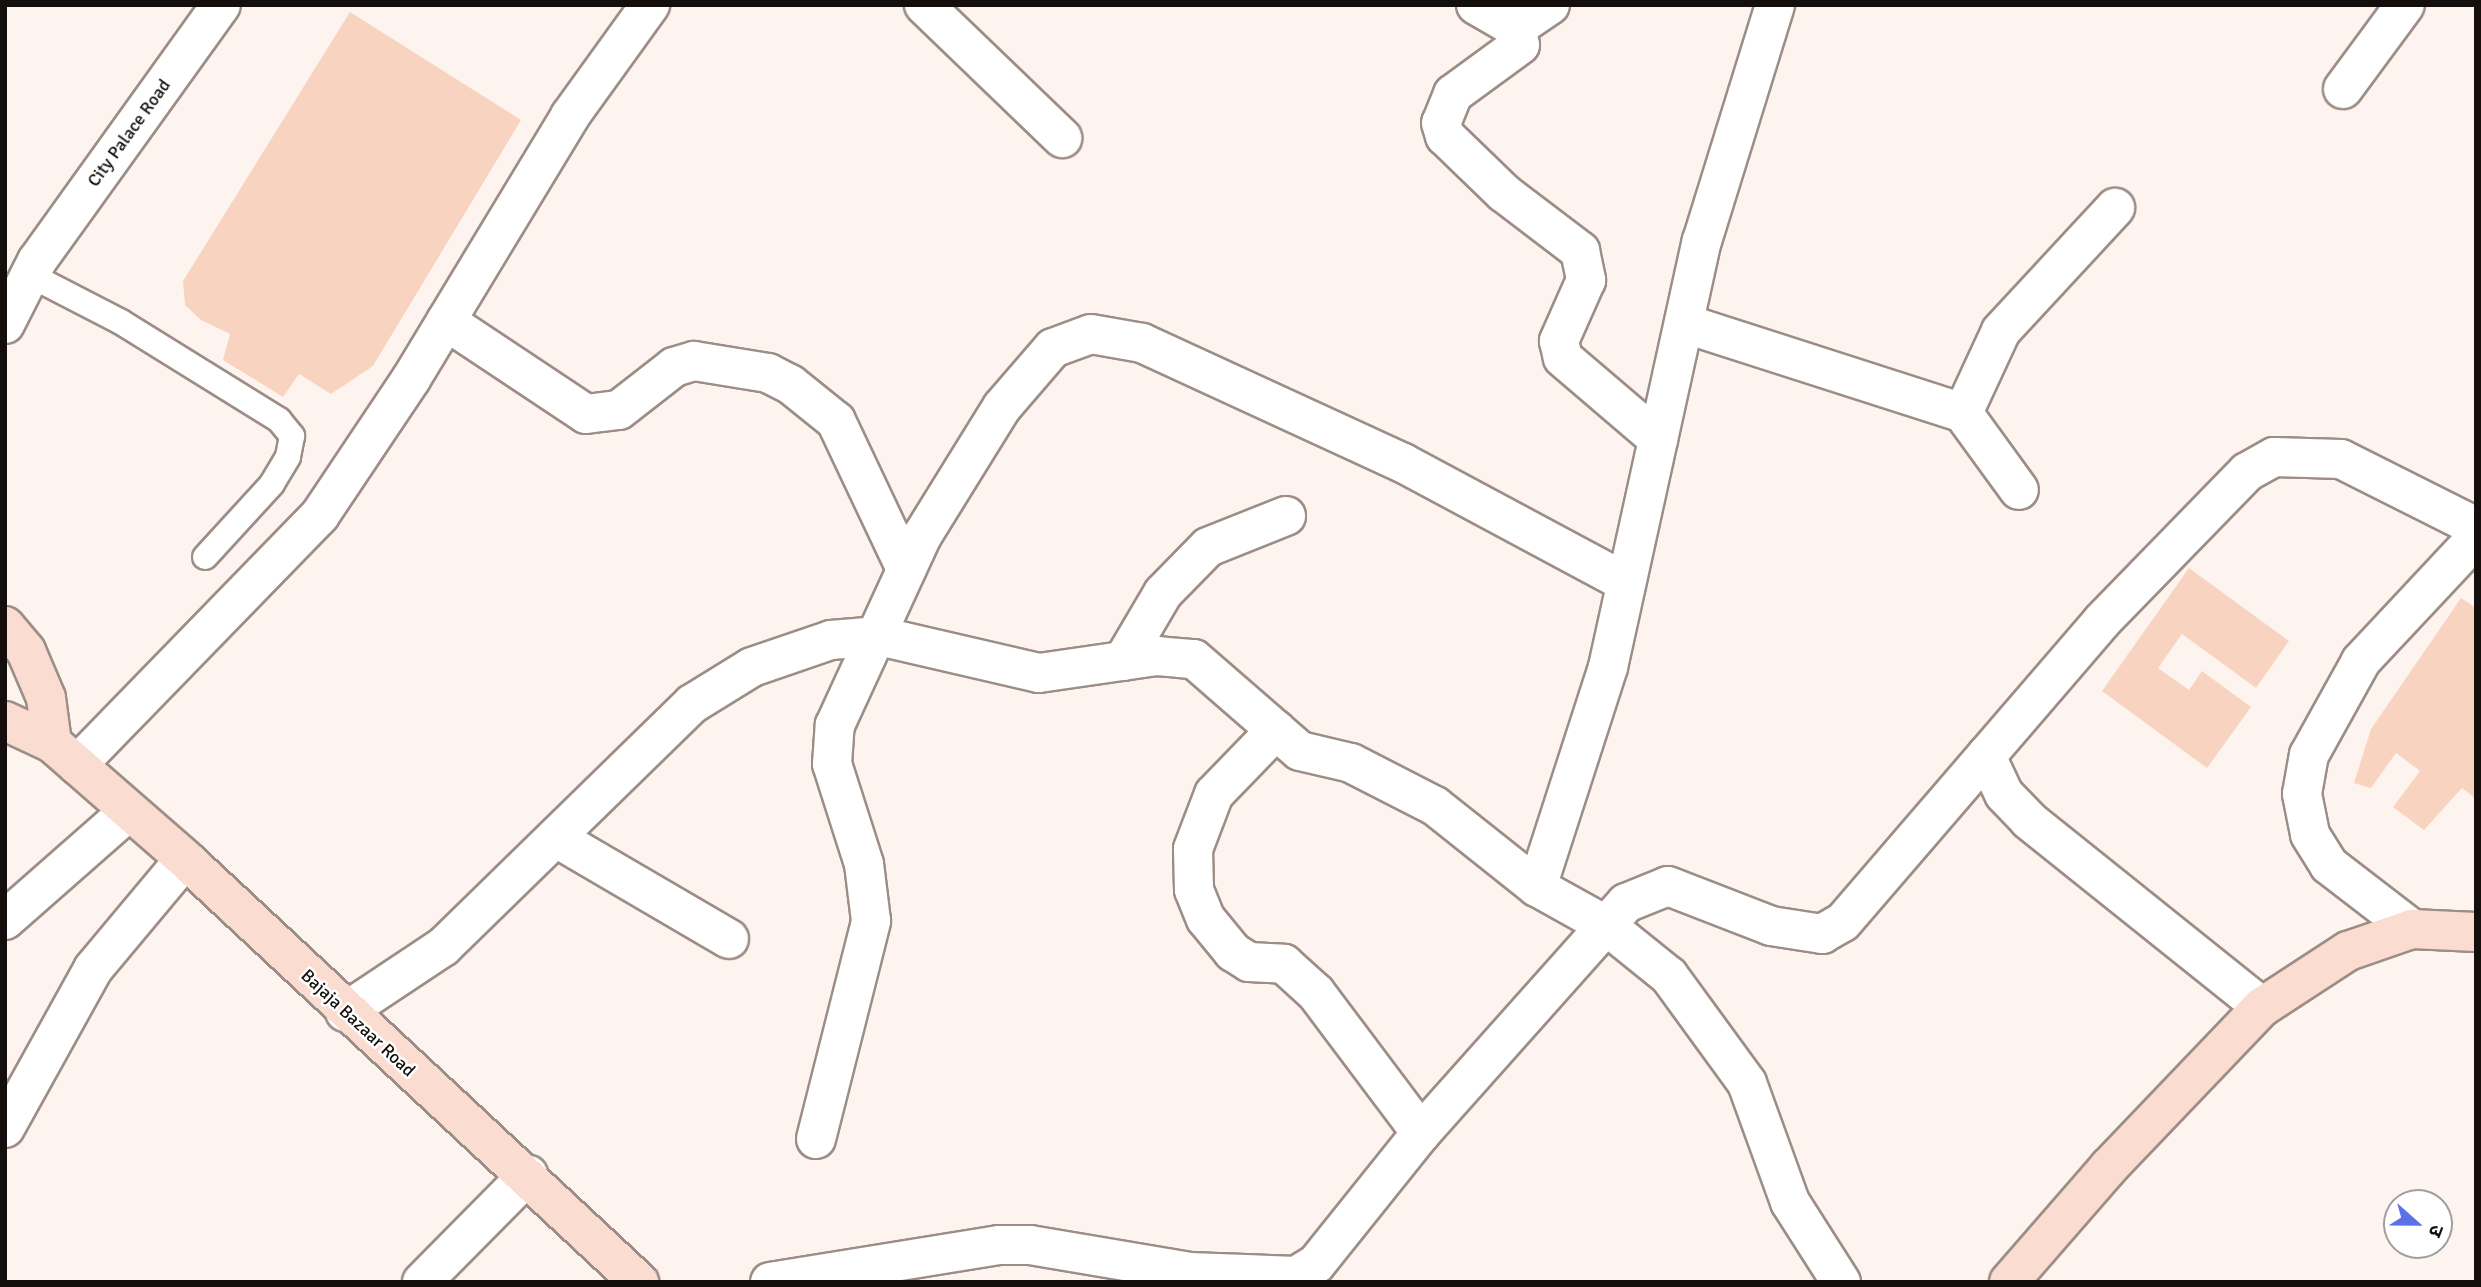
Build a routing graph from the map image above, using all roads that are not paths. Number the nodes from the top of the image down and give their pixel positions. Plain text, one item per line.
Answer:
1 (221, 5) edge
2 (650, 5) edge
3 (924, 5) edge
4 (1476, 5) edge
5 (1550, 5) edge
6 (1775, 5) edge
7 (2406, 5) edge
8 (1516, 28) junction
9 (2343, 89) dead end
10 (1062, 138) dead end
11 (2115, 208) dead end
12 (24, 273) edge
13 (446, 321) junction
14 (5, 324) edge
15 (1686, 324) junction
16 (1963, 413) junction
17 (1658, 439) junction
18 (2019, 490) dead end
19 (1286, 516) dead end
20 (2476, 527) edge
21 (2476, 538) edge
22 (205, 557) dead end
23 (906, 569) junction
24 (1625, 582) junction
25 (5, 626) edge
26 (879, 636) junction
27 (1123, 662) junction
28 (5, 721) edge
29 (1276, 730) junction
30 (64, 754) junction
31 (1986, 755) junction
32 (129, 811) junction
33 (558, 839) junction
34 (185, 859) junction
35 (1537, 887) junction
36 (5, 920) edge
37 (1607, 926) junction
38 (2412, 929) junction
39 (2476, 933) edge
40 (729, 939) dead end
41 (2262, 1007) junction
42 (345, 1013) junction
43 (5, 1128) edge
44 (1421, 1133) junction
45 (816, 1139) dead end
46 (528, 1175) junction
47 (875, 1273) edge
48 (422, 1282) edge
49 (639, 1282) edge
50 (770, 1282) edge
51 (1841, 1282) edge
52 (2009, 1282) edge

1 - 12 street, City Palace Road
2 - 13 street
3 - 10 street
4 - 8 street
5 - 8 street
6 - 15 street
7 - 9 street
8 - 17 street
11 - 16 street
12 - 14 street, City Palace Road
12 - 22 lane
13 - 23 street
13 - 30 street
15 - 16 street
15 - 17 street
16 - 18 street
17 - 24 street
19 - 27 street
20 - 31 street
21 - 38 street
23 - 24 street
23 - 26 street
24 - 35 street
25 - 30 street
26 - 27 street
26 - 33 street
26 - 45 street
27 - 29 street
28 - 30 street
29 - 35 street
29 - 44 street
30 - 32 street, Bajaja Bazaar Road
31 - 37 street
31 - 41 street
32 - 34 street, Bajaja Bazaar Road
32 - 36 street
33 - 40 street
33 - 42 street
34 - 42 street, Bajaja Bazaar Road
34 - 43 street
35 - 37 street
37 - 44 street
37 - 51 street
38 - 39 street
38 - 41 street
41 - 52 street
42 - 46 street, Bajaja Bazaar Road
44 - 47 street
46 - 48 street
46 - 49 street, Bajaja Bazaar Road
47 - 50 street

